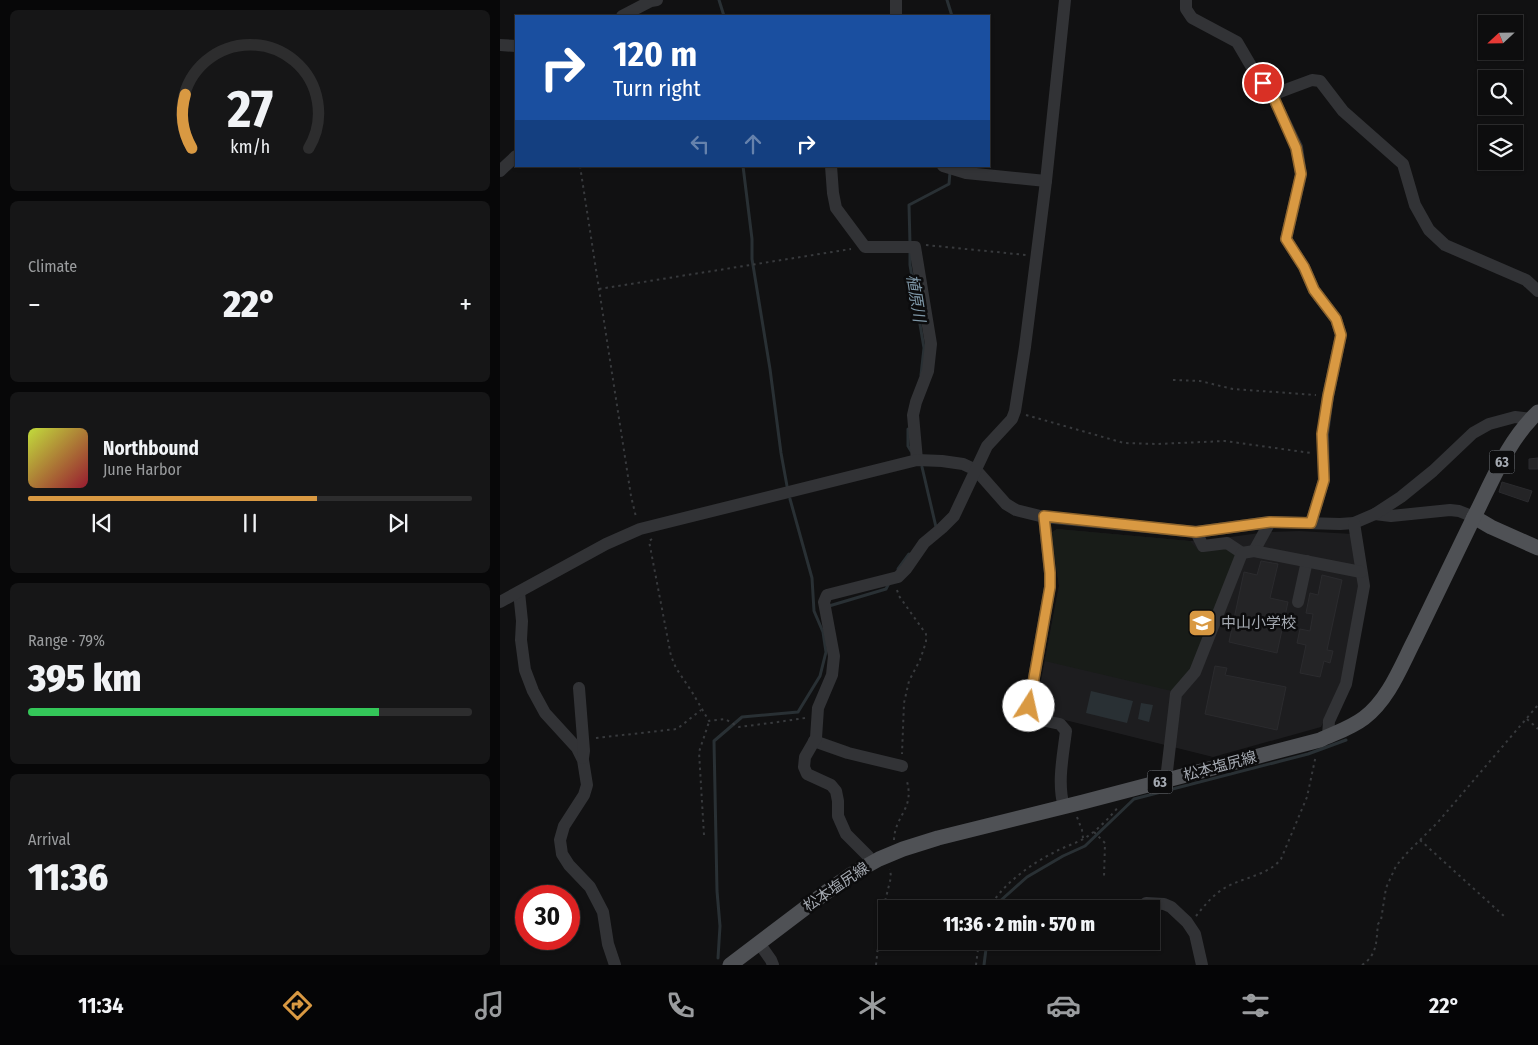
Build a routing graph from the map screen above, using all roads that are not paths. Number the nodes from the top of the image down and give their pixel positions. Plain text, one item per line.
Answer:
1 (657, 0) edge
2 (896, 0) edge
3 (1065, 0) edge
4 (1186, 0) edge
5 (624, 15) edge
6 (896, 15) edge
7 (500, 45) edge
8 (515, 46) edge
9 (1272, 94) junction
10 (515, 157) edge
11 (831, 167) edge
12 (946, 167) edge
13 (500, 171) edge
14 (1046, 181) junction
15 (1538, 292) edge
16 (1534, 416) edge
17 (917, 460) junction
18 (976, 470) junction
19 (1375, 514) junction
20 (1044, 516) junction
21 (1474, 517) junction
22 (1270, 522) junction
23 (1311, 523) junction
24 (1354, 523) junction
25 (1196, 532) junction
26 (1538, 548) edge
27 (1248, 552) junction
28 (1307, 561) junction
29 (1362, 572) junction
30 (519, 592) junction
31 (500, 602) edge
32 (1298, 602) dead end
33 (579, 688) dead end
34 (1324, 738) junction
35 (814, 741) junction
36 (583, 760) junction
37 (902, 766) road end
38 (1168, 780) junction
39 (1068, 806) junction
40 (872, 863) junction
41 (1160, 904) edge
42 (759, 943) junction
43 (615, 965) edge
44 (730, 965) edge
45 (773, 965) edge
46 (1202, 965) edge

1 - 5 street
2 - 6 street
3 - 14 street
4 - 9 street
7 - 8 street
9 - 15 street
9 - 23 street
10 - 13 street
11 - 17 street
12 - 14 street
14 - 18 street
16 - 19 street
16 - 21 main road, 松本塩尻線 / 63
17 - 18 street
17 - 30 street
18 - 20 street
18 - 35 street
19 - 21 street
19 - 24 street
20 - 25 street
20 - 39 street
21 - 26 main road
21 - 34 main road, 松本塩尻線 / 63
22 - 23 street
22 - 25 street
22 - 27 street
23 - 24 street
24 - 29 street
25 - 27 street
27 - 28 street
27 - 38 street
28 - 29 street
28 - 32 street
29 - 34 street
30 - 31 street
30 - 36 street
33 - 36 street
34 - 38 main road, 松本塩尻線 / 63
35 - 37 street
35 - 40 street
36 - 43 street
38 - 39 main road, 松本塩尻線 / 63
39 - 40 main road, 松本塩尻線 / 63
40 - 42 main road, 松本塩尻線 / 63
41 - 46 street
42 - 44 main road, 松本塩尻線 / 63
42 - 45 street

